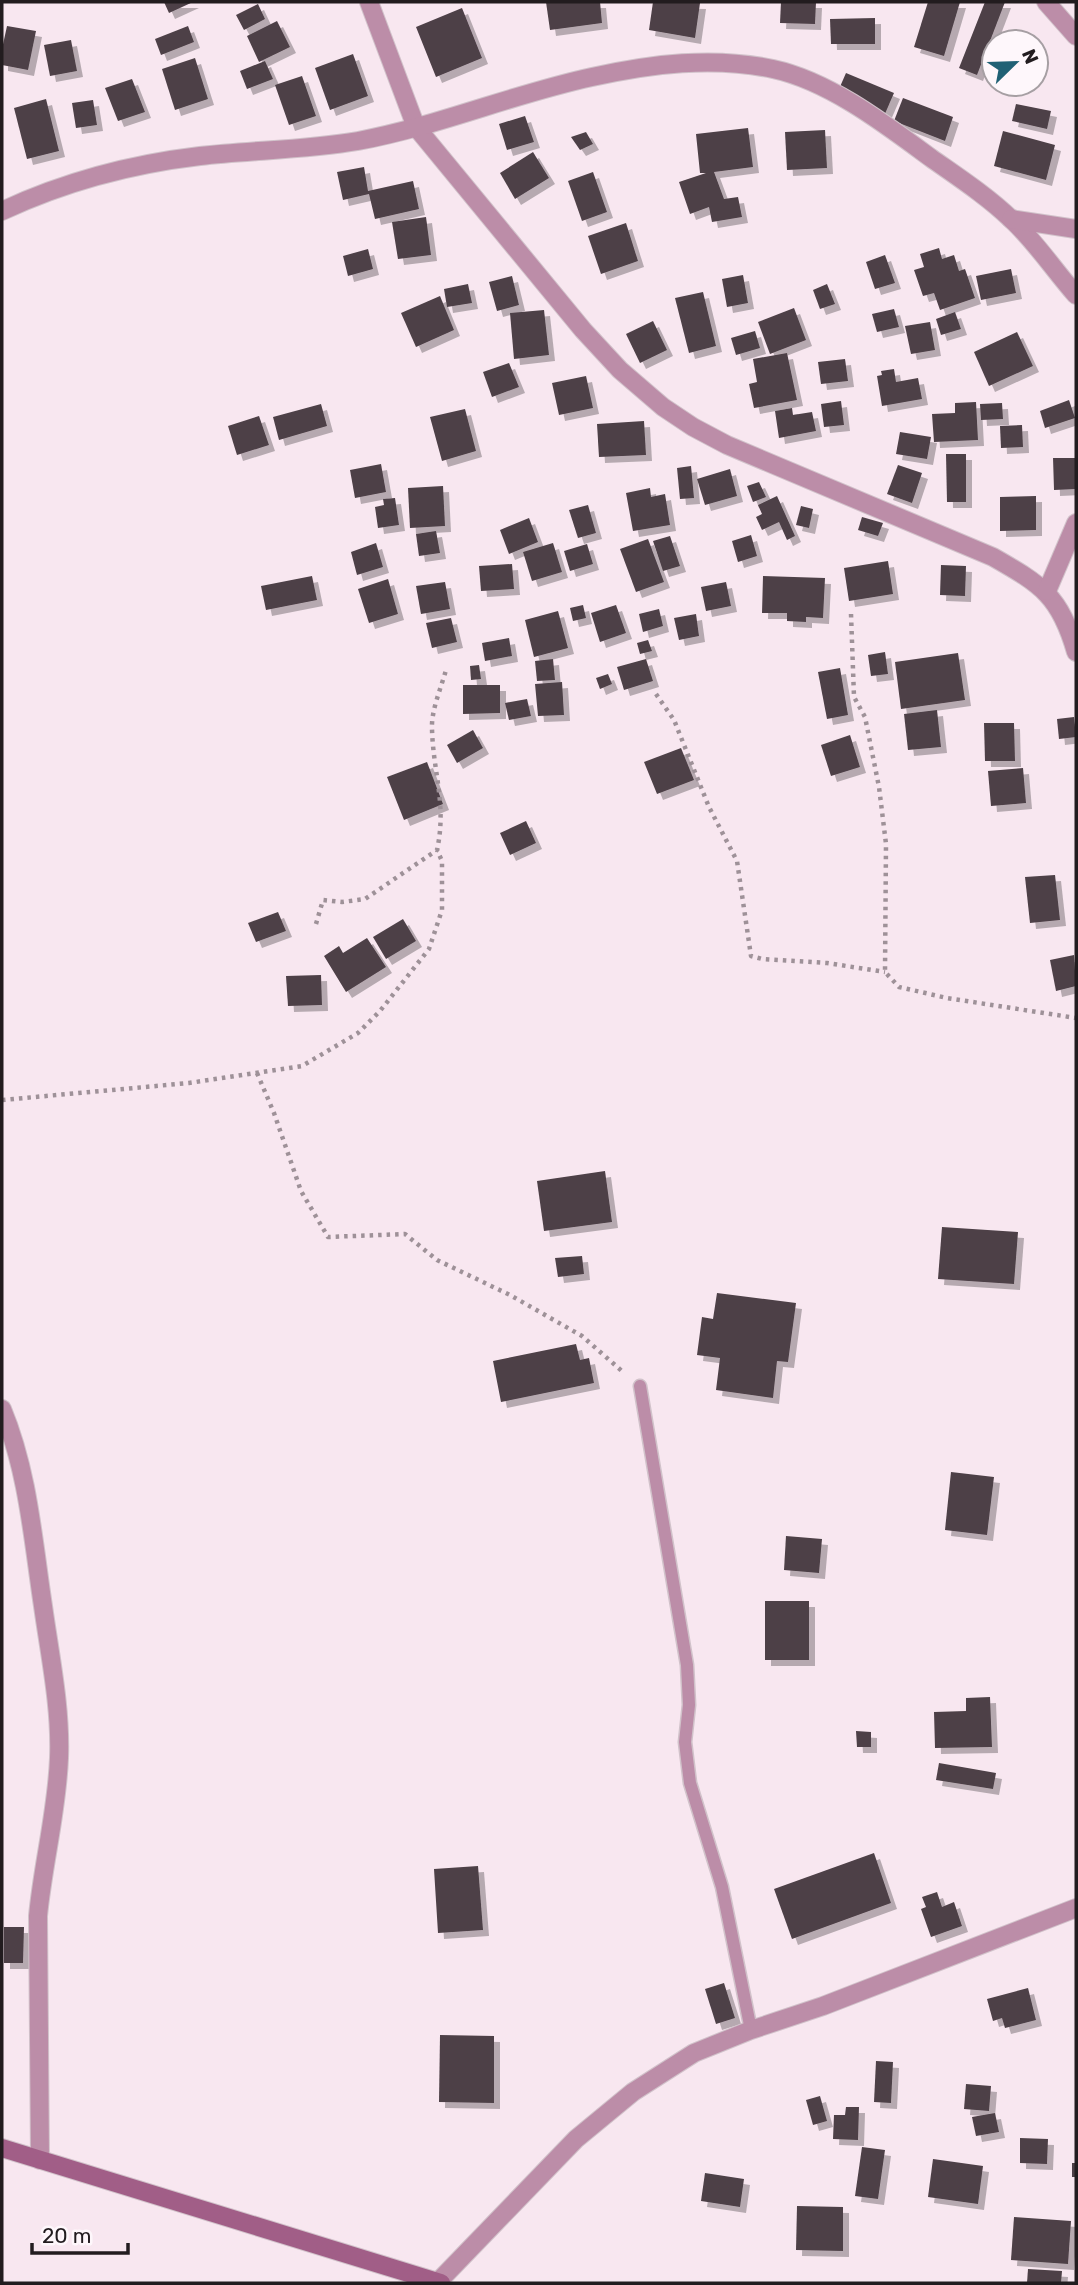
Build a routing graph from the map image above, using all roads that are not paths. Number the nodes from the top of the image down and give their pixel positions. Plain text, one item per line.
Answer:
1 (369, 2) edge
2 (1046, 2) edge
3 (1076, 36) edge
4 (416, 127) junction
5 (2, 211) edge
6 (1011, 219) junction
7 (1076, 229) edge
8 (1076, 295) edge
9 (1076, 523) edge
10 (1047, 591) junction
11 (1076, 652) edge
12 (640, 1386) road end
13 (2, 1409) edge
14 (1076, 1908) edge
15 (751, 2030) junction
16 (2, 2148) edge
17 (40, 2160) junction
18 (440, 2283) edge

1 - 4 street
2 - 3 street
4 - 5 street
4 - 6 street
4 - 10 street
6 - 7 street
6 - 8 street
9 - 10 street
10 - 11 street
12 - 15 lane
13 - 17 street
14 - 15 street
15 - 18 street
16 - 17 street
17 - 18 street

